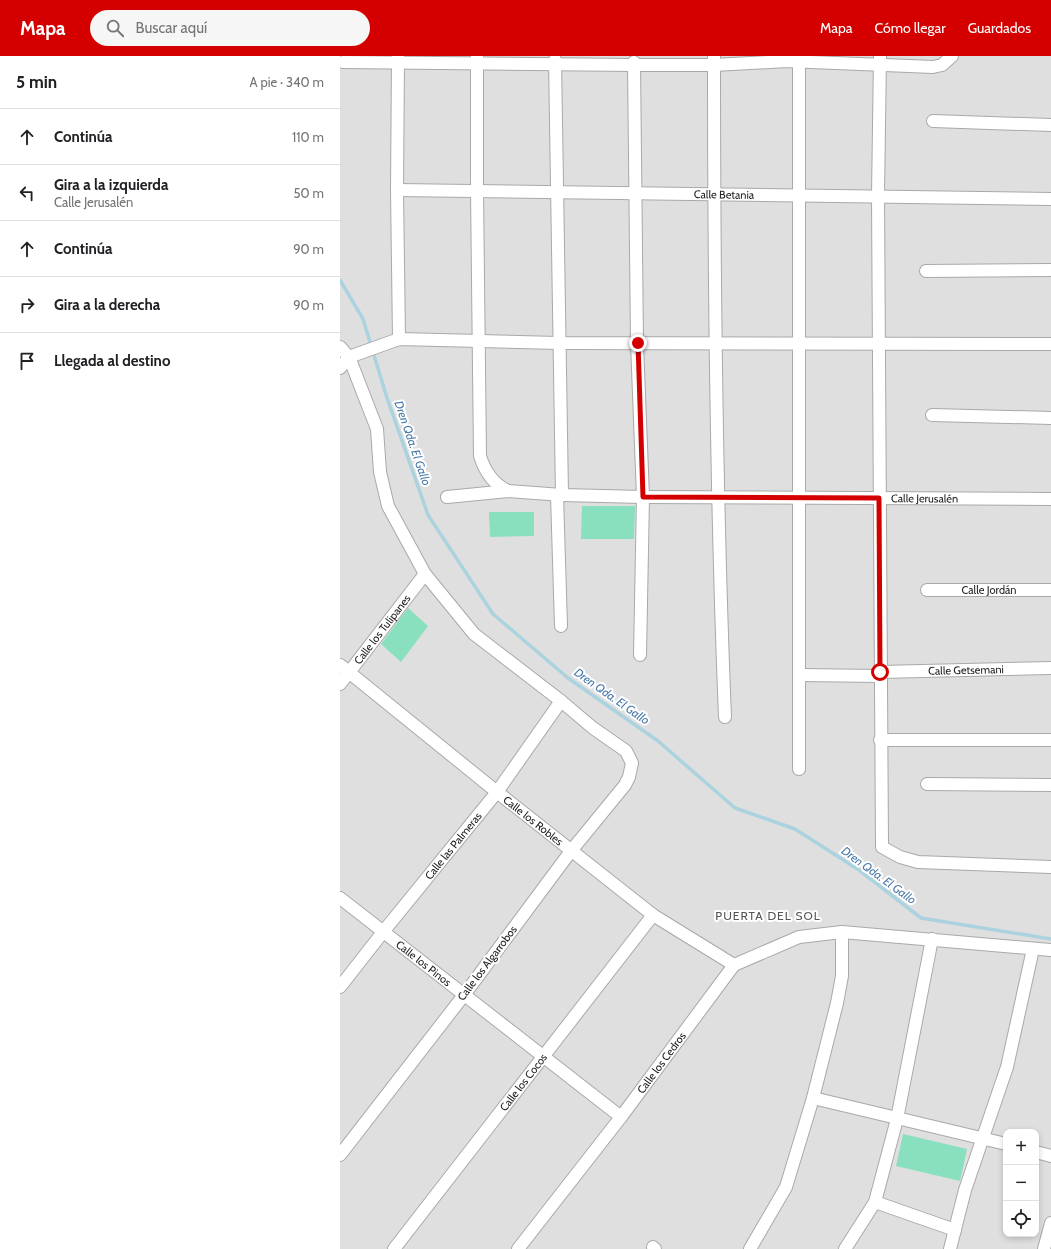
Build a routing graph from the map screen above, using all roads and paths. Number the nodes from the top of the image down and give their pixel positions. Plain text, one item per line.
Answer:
1 (952, 56) edge
2 (477, 59) edge
3 (799, 59) edge
4 (398, 60) edge
5 (714, 60) edge
6 (880, 60) edge
7 (343, 62) dead end
8 (555, 62) junction
9 (634, 63) junction
10 (933, 121) dead end
11 (1051, 124) edge
12 (397, 190) junction
13 (477, 191) junction
14 (557, 192) junction
15 (636, 193) junction
16 (714, 194) junction
17 (799, 195) junction
18 (878, 196) junction
19 (1051, 199) edge
20 (1051, 270) edge
21 (926, 271) dead end
22 (399, 339) junction
23 (479, 341) junction
24 (559, 343) junction
25 (638, 343) junction
26 (715, 343) junction
27 (798, 344) junction
28 (879, 344) junction
29 (1051, 344) edge
30 (340, 347) edge
31 (349, 357) junction
32 (340, 368) edge
33 (932, 416) dead end
34 (1051, 418) edge
35 (508, 491) junction
36 (559, 495) junction
37 (448, 497) dead end
38 (643, 497) junction
39 (717, 497) junction
40 (798, 498) junction
41 (879, 498) junction
42 (1051, 498) edge
43 (425, 574) junction
44 (927, 590) dead end
45 (1051, 590) edge
46 (561, 626) dead end
47 (640, 655) dead end
48 (345, 668) edge
49 (1051, 668) edge
50 (880, 674) junction
51 (800, 675) junction
52 (340, 684) edge
53 (562, 701) junction
54 (725, 717) dead end
55 (880, 740) junction
56 (1051, 740) edge
57 (799, 769) dead end
58 (927, 784) dead end
59 (1051, 785) edge
60 (497, 792) junction
61 (571, 852) junction
62 (1051, 867) edge
63 (340, 898) edge
64 (653, 915) junction
65 (383, 932) junction
66 (842, 932) junction
67 (932, 939) junction
68 (1033, 948) junction
69 (1051, 950) edge
70 (734, 965) junction
71 (340, 987) edge
72 (464, 995) junction
73 (542, 1056) junction
74 (814, 1098) junction
75 (620, 1118) junction
76 (897, 1119) junction
77 (982, 1138) junction
78 (1003, 1143) edge
79 (1039, 1153) edge
80 (340, 1155) edge
81 (1051, 1156) edge
82 (874, 1202) junction
83 (1051, 1223) edge
84 (955, 1230) junction
85 (394, 1249) edge
86 (518, 1249) edge
87 (750, 1249) edge
88 (845, 1249) edge
89 (950, 1249) edge
90 (1044, 1249) edge

1 - 6 street
2 - 4 street
2 - 8 street
2 - 13 street
3 - 5 street
3 - 6 street
3 - 17 street
4 - 7 street
4 - 12 street
5 - 9 street
5 - 16 street
6 - 18 street
8 - 9 street
8 - 14 street
9 - 15 street
10 - 11 street
12 - 13 street, Calle Betania
12 - 22 street
13 - 14 street, Calle Betania
13 - 23 street
14 - 15 street, Calle Betania
14 - 24 street
15 - 16 street, Calle Betania
15 - 25 street
16 - 17 street, Calle Betania
16 - 26 street
17 - 18 street, Calle Betania
17 - 27 street
18 - 19 street, Calle Betania
18 - 28 street
20 - 21 street
22 - 23 street
22 - 31 street
23 - 24 street
23 - 35 street
24 - 25 street
24 - 36 street
25 - 26 street
25 - 38 street
26 - 27 street
26 - 39 street
27 - 28 street
27 - 40 street
28 - 29 street
28 - 41 street
30 - 31 street
31 - 32 street
31 - 43 street
33 - 34 street
35 - 36 street, Calle Jerusalén
35 - 37 street, Calle Jerusalén
36 - 38 street, Calle Jerusalén
36 - 46 street
38 - 39 street, Calle Jerusalén
38 - 47 street
39 - 40 street, Calle Jerusalén
39 - 54 street
40 - 41 street, Calle Jerusalén
40 - 51 street
41 - 42 street, Calle Jerusalén
41 - 50 street
43 - 48 street, Calle los Tulipanes
43 - 53 street
44 - 45 street, Calle Jordán
48 - 52 street, Calle los Tulipanes
48 - 60 street, Calle los Robles
49 - 50 street, Calle Getsemani
50 - 51 street, Calle Getsemani
50 - 55 street
51 - 57 street
53 - 60 street, Calle las Palmeras
53 - 61 street, Calle los Algarrobos
55 - 56 street
55 - 62 street
58 - 59 street
60 - 61 street, Calle los Robles
60 - 65 street, Calle las Palmeras
61 - 64 street, Calle los Robles
61 - 72 street, Calle los Algarrobos
63 - 65 street, Calle los Pinos
64 - 70 street, Calle los Robles
64 - 73 street, Calle los Cocos
65 - 71 street, Calle las Palmeras
65 - 72 street, Calle los Pinos
66 - 67 street
66 - 70 street
66 - 74 street
67 - 68 street
67 - 76 street
68 - 69 street
68 - 77 street
70 - 75 street, Calle los Cedros
72 - 73 street, Calle los Pinos
72 - 80 street, Calle los Algarrobos
73 - 75 street, Calle los Pinos
73 - 85 street, Calle los Cocos
74 - 76 street
74 - 87 street
75 - 86 street, Calle los Cedros
76 - 77 street
76 - 82 street
77 - 78 street
77 - 84 street
79 - 81 street
82 - 84 street
82 - 88 street
83 - 90 street
84 - 89 street

